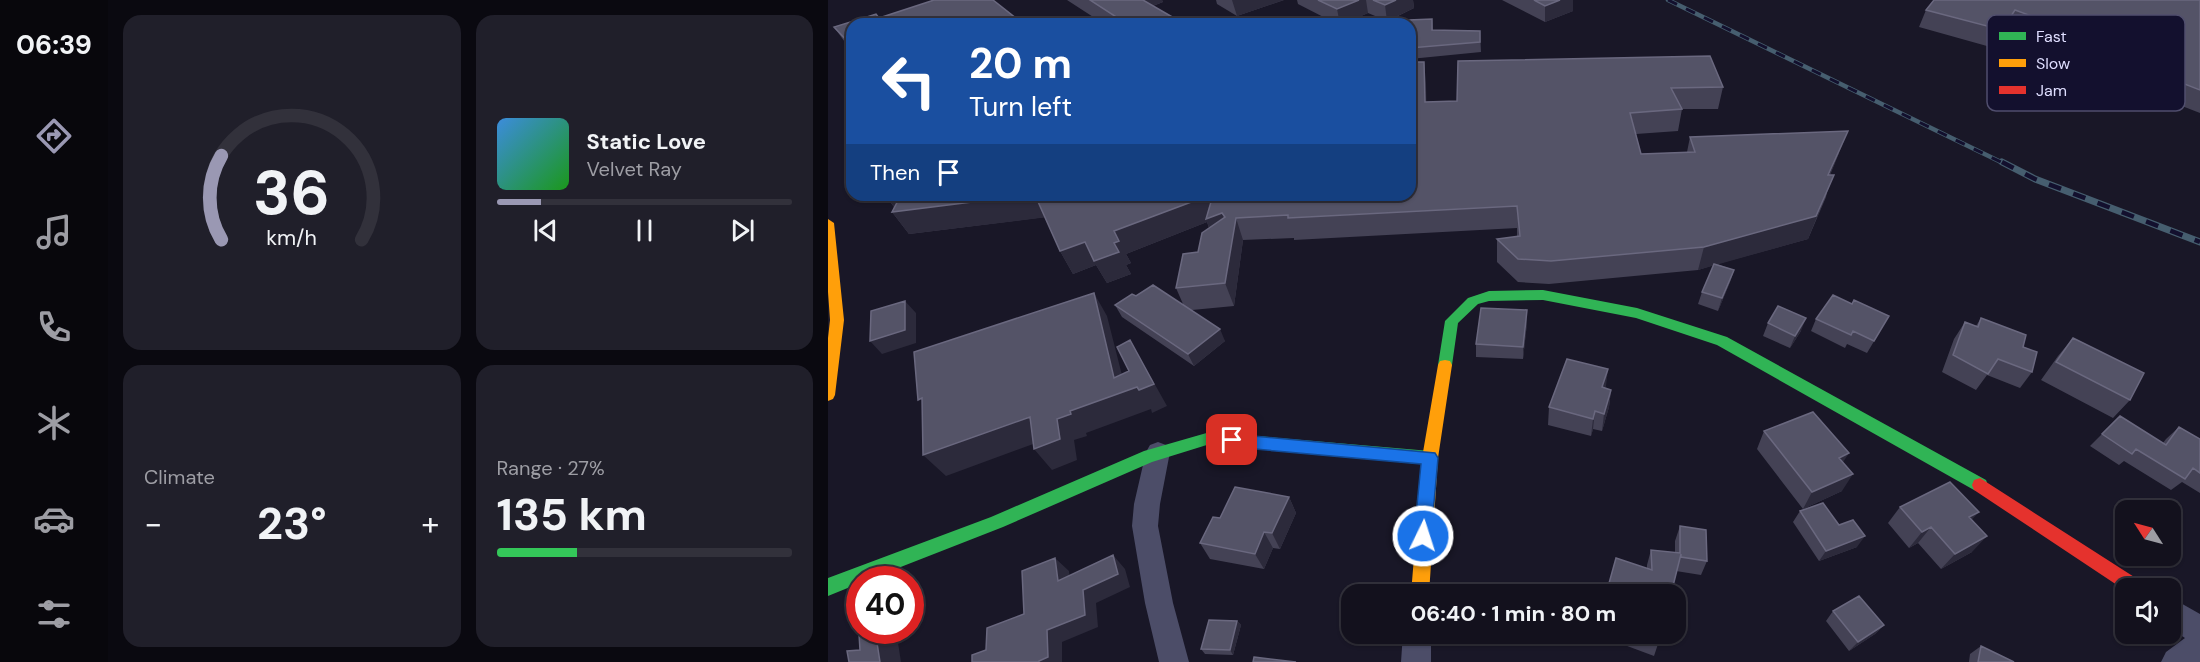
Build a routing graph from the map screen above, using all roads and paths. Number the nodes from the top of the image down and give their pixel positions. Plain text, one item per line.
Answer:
1 (828, 223) edge
2 (828, 395) edge
3 (1158, 452) junction
4 (1430, 458) junction
5 (888, 566) edge
6 (2121, 578) edge
7 (846, 581) edge
8 (1421, 584) edge
9 (828, 587) edge
10 (2181, 618) edge
11 (2200, 631) edge
12 (1417, 644) edge
13 (2200, 644) edge
14 (1174, 662) edge
15 (1416, 662) edge
16 (2176, 662) edge

1 - 2 main road
3 - 4 main road
3 - 5 main road
3 - 14 street
4 - 6 main road
4 - 8 main road
7 - 9 main road
10 - 11 street
12 - 15 street
13 - 16 street

